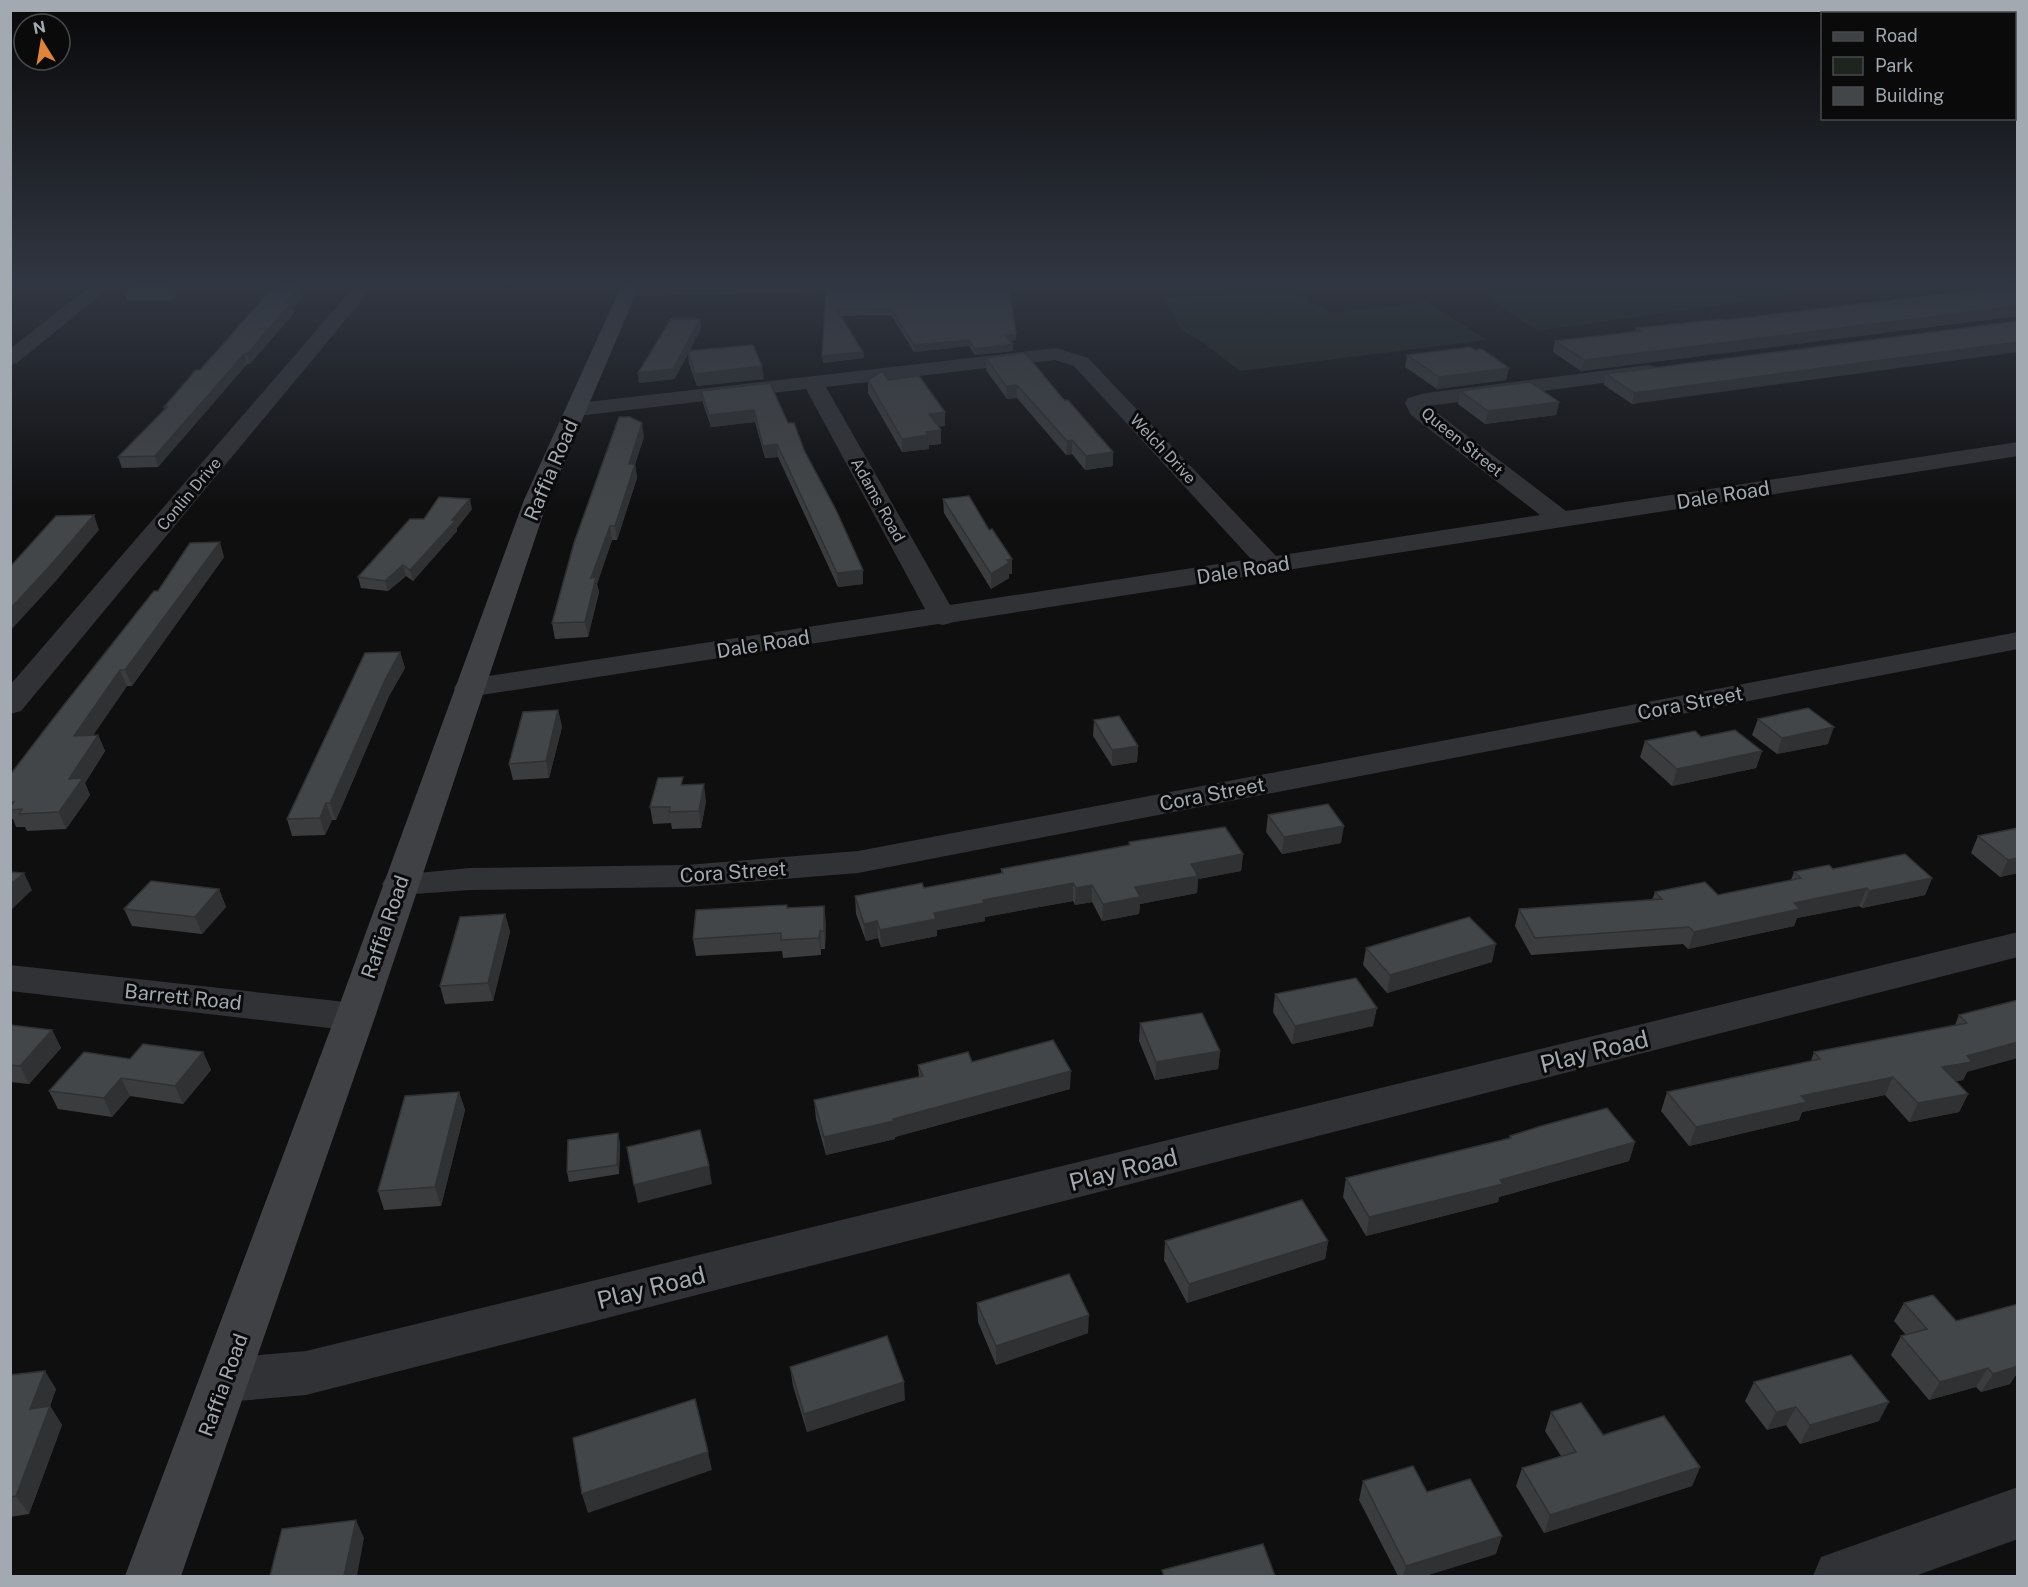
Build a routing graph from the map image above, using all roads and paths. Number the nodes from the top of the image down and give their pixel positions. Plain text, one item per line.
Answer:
1 (305, 356) edge
2 (600, 356) edge
3 (1039, 356) edge
4 (1066, 356) edge
5 (1665, 369) edge
6 (813, 383) junction
7 (578, 409) junction
8 (2018, 449) edge
9 (1562, 520) junction
10 (1271, 566) junction
11 (943, 617) junction
12 (2018, 640) edge
13 (469, 688) junction
14 (10, 705) edge
15 (400, 884) junction
16 (2018, 944) edge
17 (10, 978) edge
18 (355, 1017) junction
19 (225, 1380) junction
20 (2018, 1513) edge
21 (153, 1576) edge
22 (1841, 1576) edge

1 - 14 street, Conlin Drive
2 - 7 main road, Raffia Road
3 - 6 street, Welch Drive
4 - 10 street, Welch Drive
5 - 9 street, Queen Street
6 - 7 street, Welch Drive
6 - 11 street, Adams Road
7 - 13 main road, Raffia Road
8 - 9 street, Dale Road
9 - 10 street, Dale Road
10 - 11 street, Dale Road
11 - 13 street, Dale Road
12 - 15 street, Cora Street
13 - 15 main road, Raffia Road
15 - 18 main road, Raffia Road
16 - 19 street, Play Road
17 - 18 street, Barrett Road
18 - 19 main road, Raffia Road
19 - 21 main road, Raffia Road
20 - 22 street

